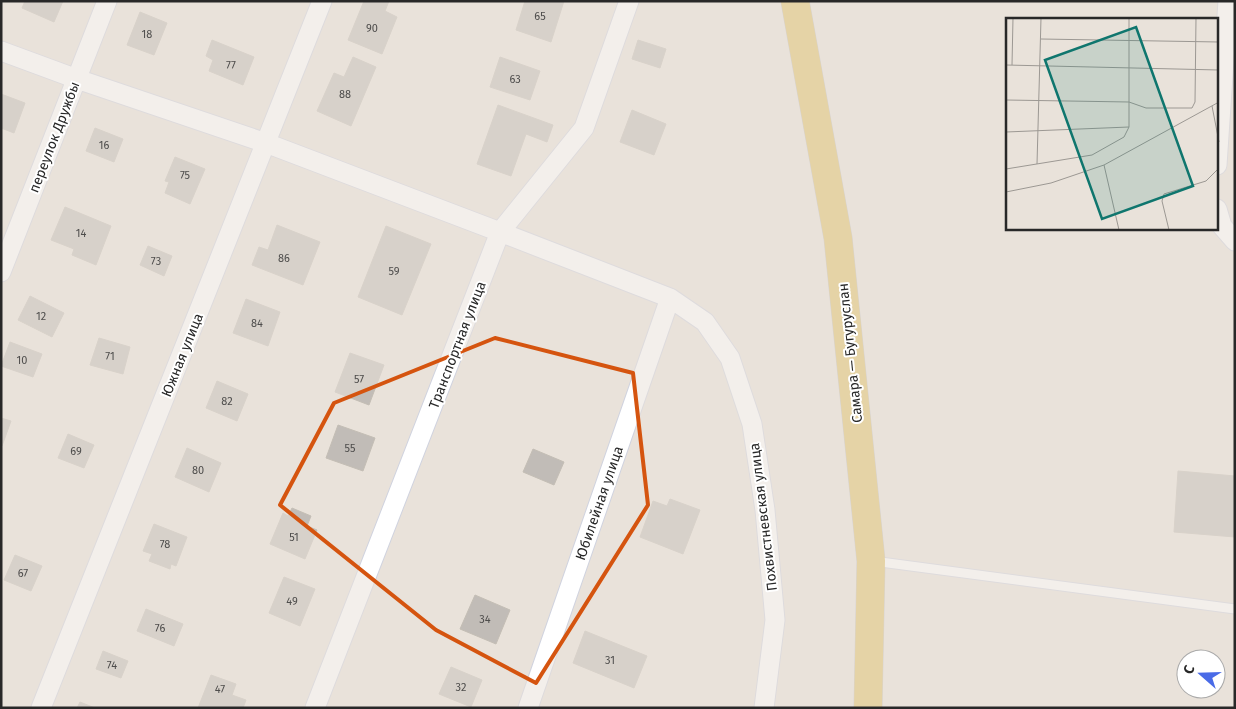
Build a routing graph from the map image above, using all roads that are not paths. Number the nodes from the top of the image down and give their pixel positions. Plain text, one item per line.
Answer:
1 (107, 1) edge
2 (322, 1) edge
3 (629, 1) edge
4 (795, 1) edge
5 (1228, 1) edge
6 (1, 51) edge
7 (77, 79) junction
8 (266, 143) junction
9 (1218, 150) edge
10 (1218, 212) edge
11 (500, 232) junction
12 (1235, 240) edge
13 (1, 272) edge
14 (670, 298) junction
15 (871, 561) junction
16 (1235, 609) edge
17 (41, 708) edge
18 (315, 708) edge
19 (528, 708) edge
20 (764, 708) edge
21 (868, 708) edge

1 - 7 street, переулок Дружбы
2 - 8 street, Южная улица
3 - 11 street, Транспортная улица
4 - 15 main road, Самара — Бугуруслан
5 - 9 street
6 - 7 street, Похвистневская улица
7 - 8 street, Похвистневская улица
7 - 13 street, переулок Дружбы
8 - 11 street, Похвистневская улица
8 - 17 street, Южная улица
10 - 12 street
11 - 14 street, Похвистневская улица
11 - 18 street, Транспортная улица
14 - 19 street, Юбилейная улица
14 - 20 street, Похвистневская улица
15 - 16 lane
15 - 21 main road, Самара — Бугуруслан

